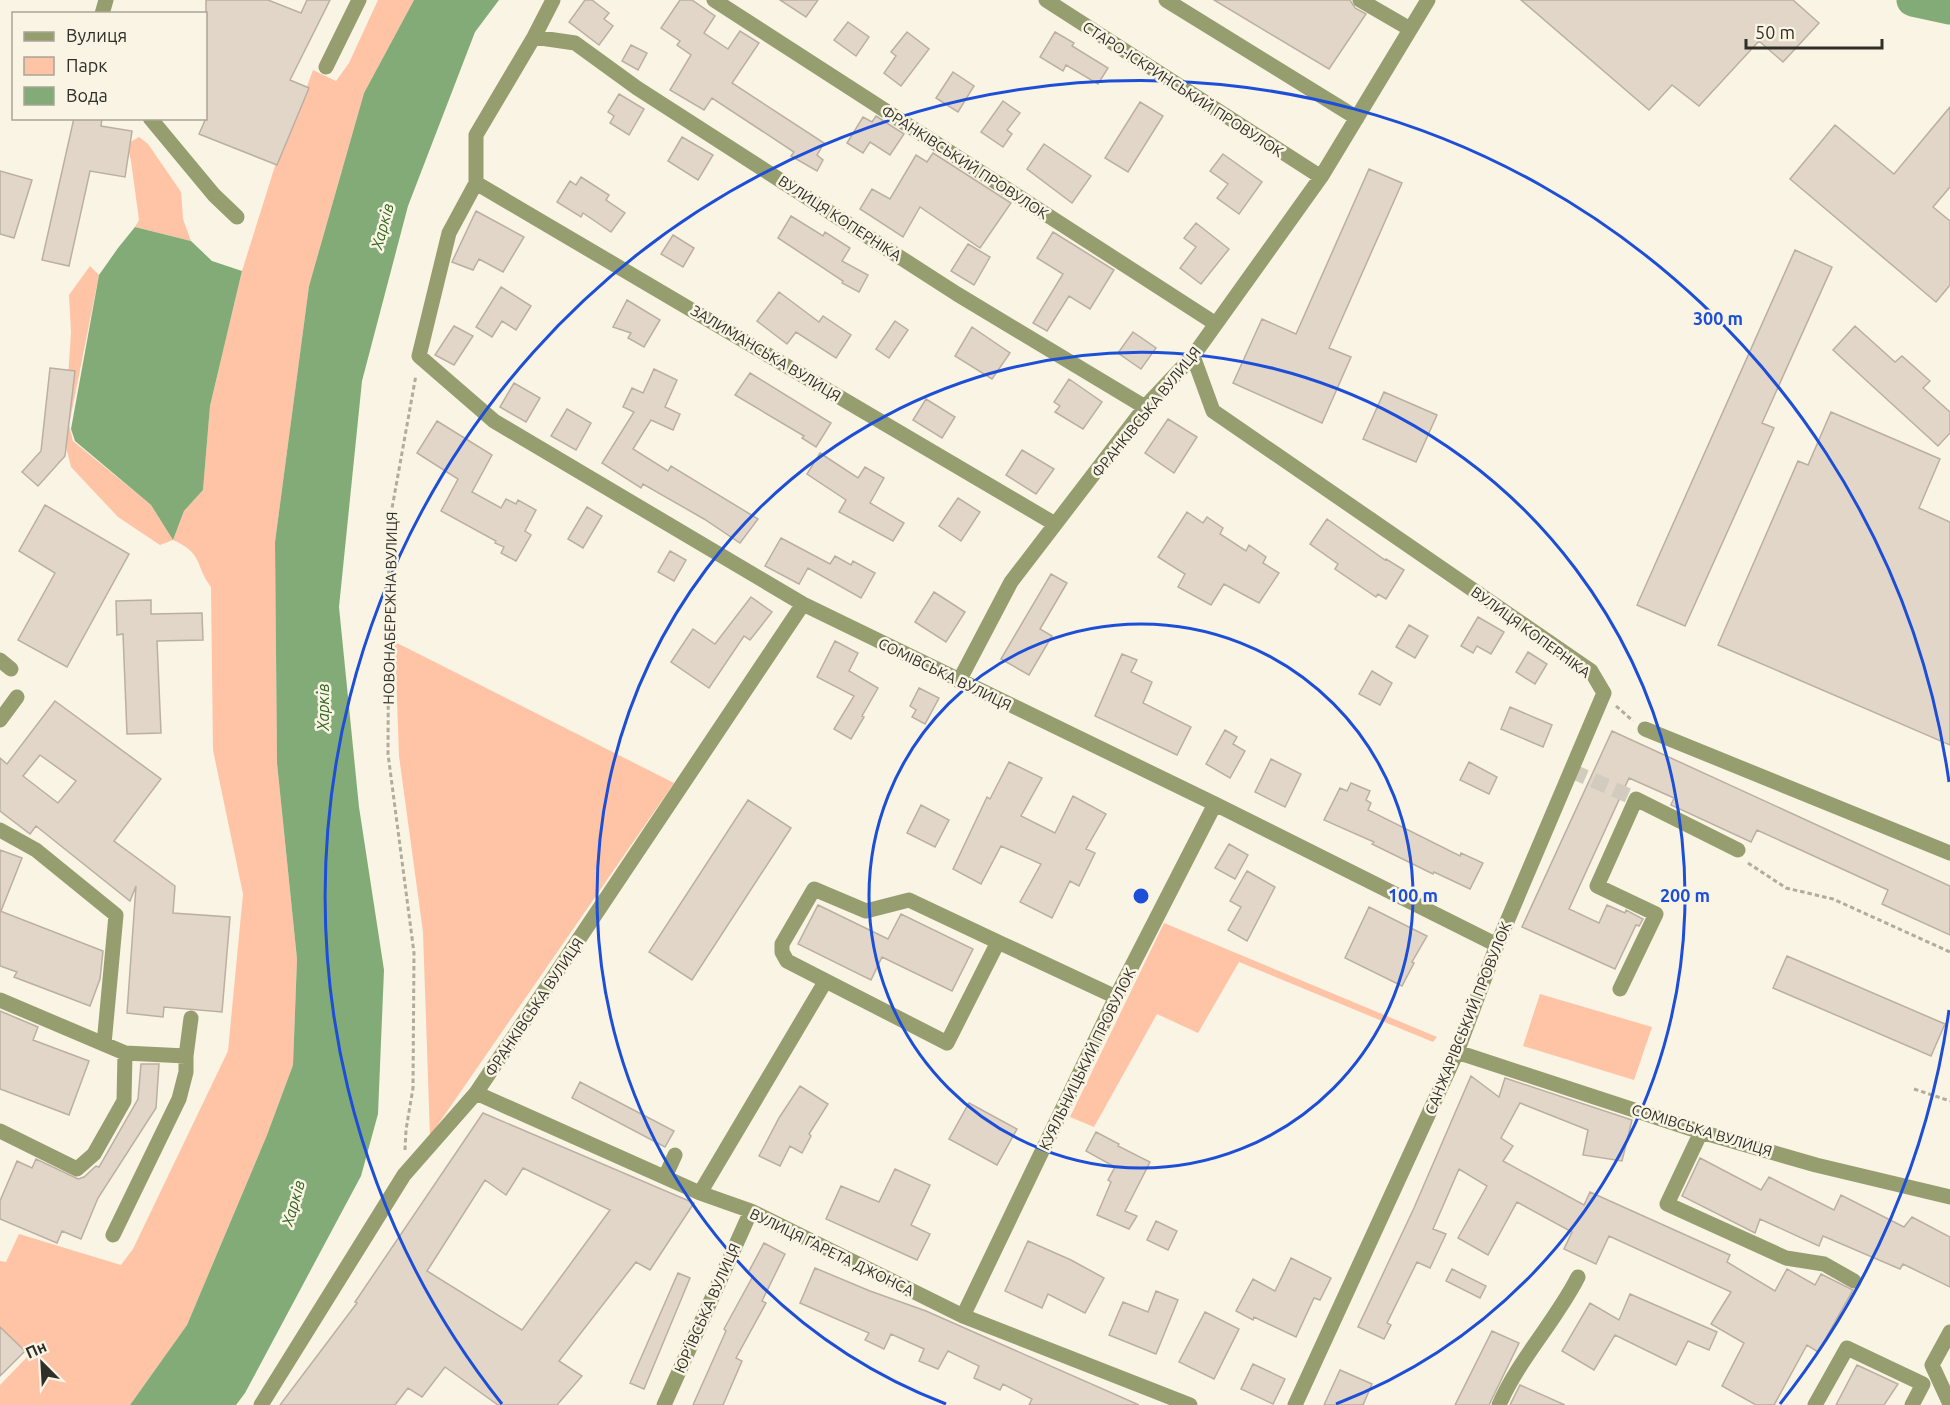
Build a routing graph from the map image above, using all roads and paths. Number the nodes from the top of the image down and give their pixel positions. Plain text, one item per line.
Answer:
1 (359, 0) edge
2 (553, 0) edge
3 (714, 0) edge
4 (1046, 0) edge
5 (1166, 0) edge
6 (1360, 0) edge
7 (1428, 0) edge
8 (1410, 29) junction
9 (534, 37) junction
10 (326, 67) dead end
11 (1357, 118) junction
12 (152, 120) edge
13 (1321, 177) junction
14 (476, 183) junction
15 (237, 217) dead end
16 (1216, 324) junction
17 (419, 356) junction
18 (1193, 356) junction
19 (1145, 407) junction
20 (1055, 524) junction
21 (803, 604) junction
22 (958, 681) junction
23 (1604, 693) junction
24 (17, 697) dead end
25 (0, 720) edge
26 (1645, 729) joint
27 (1215, 804) junction
28 (0, 830) edge
29 (1738, 850) joint
30 (1950, 853) edge
31 (999, 942) junction
32 (1497, 945) junction
33 (1950, 952) edge
34 (825, 982) junction
35 (1620, 989) dead end
36 (1116, 997) junction
37 (0, 1000) edge
38 (192, 1018) dead end
39 (104, 1044) junction
40 (1457, 1052) junction
41 (125, 1053) junction
42 (186, 1056) junction
43 (1914, 1089) dead end
44 (476, 1093) junction
45 (1950, 1101) edge
46 (0, 1131) edge
47 (1701, 1132) junction
48 (675, 1155) dead end
49 (404, 1175) junction
50 (665, 1177) junction
51 (700, 1193) junction
52 (1950, 1197) edge
53 (751, 1211) junction
54 (113, 1235) dead end
55 (1578, 1277) dead end
56 (1854, 1281) dead end
57 (963, 1316) junction
58 (1950, 1332) edge
59 (1950, 1404) edge
60 (261, 1405) edge
61 (664, 1405) edge
62 (1190, 1405) edge
63 (1296, 1405) edge
64 (1499, 1405) edge
65 (1815, 1405) edge
66 (1912, 1405) edge

1 - 10 street
2 - 9 street
3 - 16 street, ФРАНКІВСЬКИЙ ПРОВУЛОК
4 - 13 street, СТАРО-ІСКРИНСЬКИЙ ПРОВУЛОК
5 - 11 street
6 - 8 street
7 - 8 street, ФРАНКІВСЬКА ВУЛИЦЯ
8 - 11 street, ФРАНКІВСЬКА ВУЛИЦЯ
9 - 14 street
9 - 19 street, ВУЛИЦЯ КОПЕРНІКА
11 - 13 street, ФРАНКІВСЬКА ВУЛИЦЯ
12 - 15 street
13 - 16 street, ФРАНКІВСЬКА ВУЛИЦЯ
14 - 17 street
14 - 20 street, ЗАЛИМАНСЬКА ВУЛИЦЯ
16 - 18 street, ФРАНКІВСЬКА ВУЛИЦЯ
17 - 21 street, СОМІВСЬКА ВУЛИЦЯ
17 - 49 path, НОВОНАБЕРЕЖНА ВУЛИЦЯ
18 - 19 street, ФРАНКІВСЬКА ВУЛИЦЯ
18 - 23 street, ВУЛИЦЯ КОПЕРНІКА
19 - 20 street, ФРАНКІВСЬКА ВУЛИЦЯ
20 - 22 street, ФРАНКІВСЬКА ВУЛИЦЯ
21 - 22 street, СОМІВСЬКА ВУЛИЦЯ
21 - 44 street, ФРАНКІВСЬКА ВУЛИЦЯ
22 - 27 street, СОМІВСЬКА ВУЛИЦЯ
23 - 26 path
23 - 32 street, САНЖАРІВСЬКИЙ ПРОВУЛОК
24 - 25 street
26 - 30 street
27 - 32 street, СОМІВСЬКА ВУЛИЦЯ
27 - 36 street, КУЯЛЬНИЦЬКИЙ ПРОВУЛОК
28 - 39 street
29 - 33 path
29 - 35 street
31 - 34 street
31 - 34 street
31 - 36 street
32 - 40 street, САНЖАРІВСЬКИЙ ПРОВУЛОК
34 - 51 street
36 - 57 street, КУЯЛЬНИЦЬКИЙ ПРОВУЛОК
37 - 39 street
38 - 42 street
39 - 41 street
40 - 47 street, СОМІВСЬКА ВУЛИЦЯ
40 - 63 street, САНЖАРІВСЬКИЙ ПРОВУЛОК
41 - 42 street
41 - 46 street
42 - 54 street
43 - 45 path
44 - 49 street, ФРАНКІВСЬКА ВУЛИЦЯ
44 - 50 street, ВУЛИЦЯ ҐАРЕТА ДЖОНСА
47 - 52 street, СОМІВСЬКА ВУЛИЦЯ
47 - 56 street
48 - 50 street
49 - 60 street, ФРАНКІВСЬКА ВУЛИЦЯ
50 - 51 street, ВУЛИЦЯ ҐАРЕТА ДЖОНСА
51 - 53 street, ВУЛИЦЯ ҐАРЕТА ДЖОНСА
53 - 57 street, ВУЛИЦЯ ҐАРЕТА ДЖОНСА
53 - 61 street, ЮР’ЇВСЬКА ВУЛИЦЯ
55 - 64 street
57 - 62 street, ВУЛИЦЯ ҐАРЕТА ДЖОНСА
58 - 59 street
65 - 66 street

